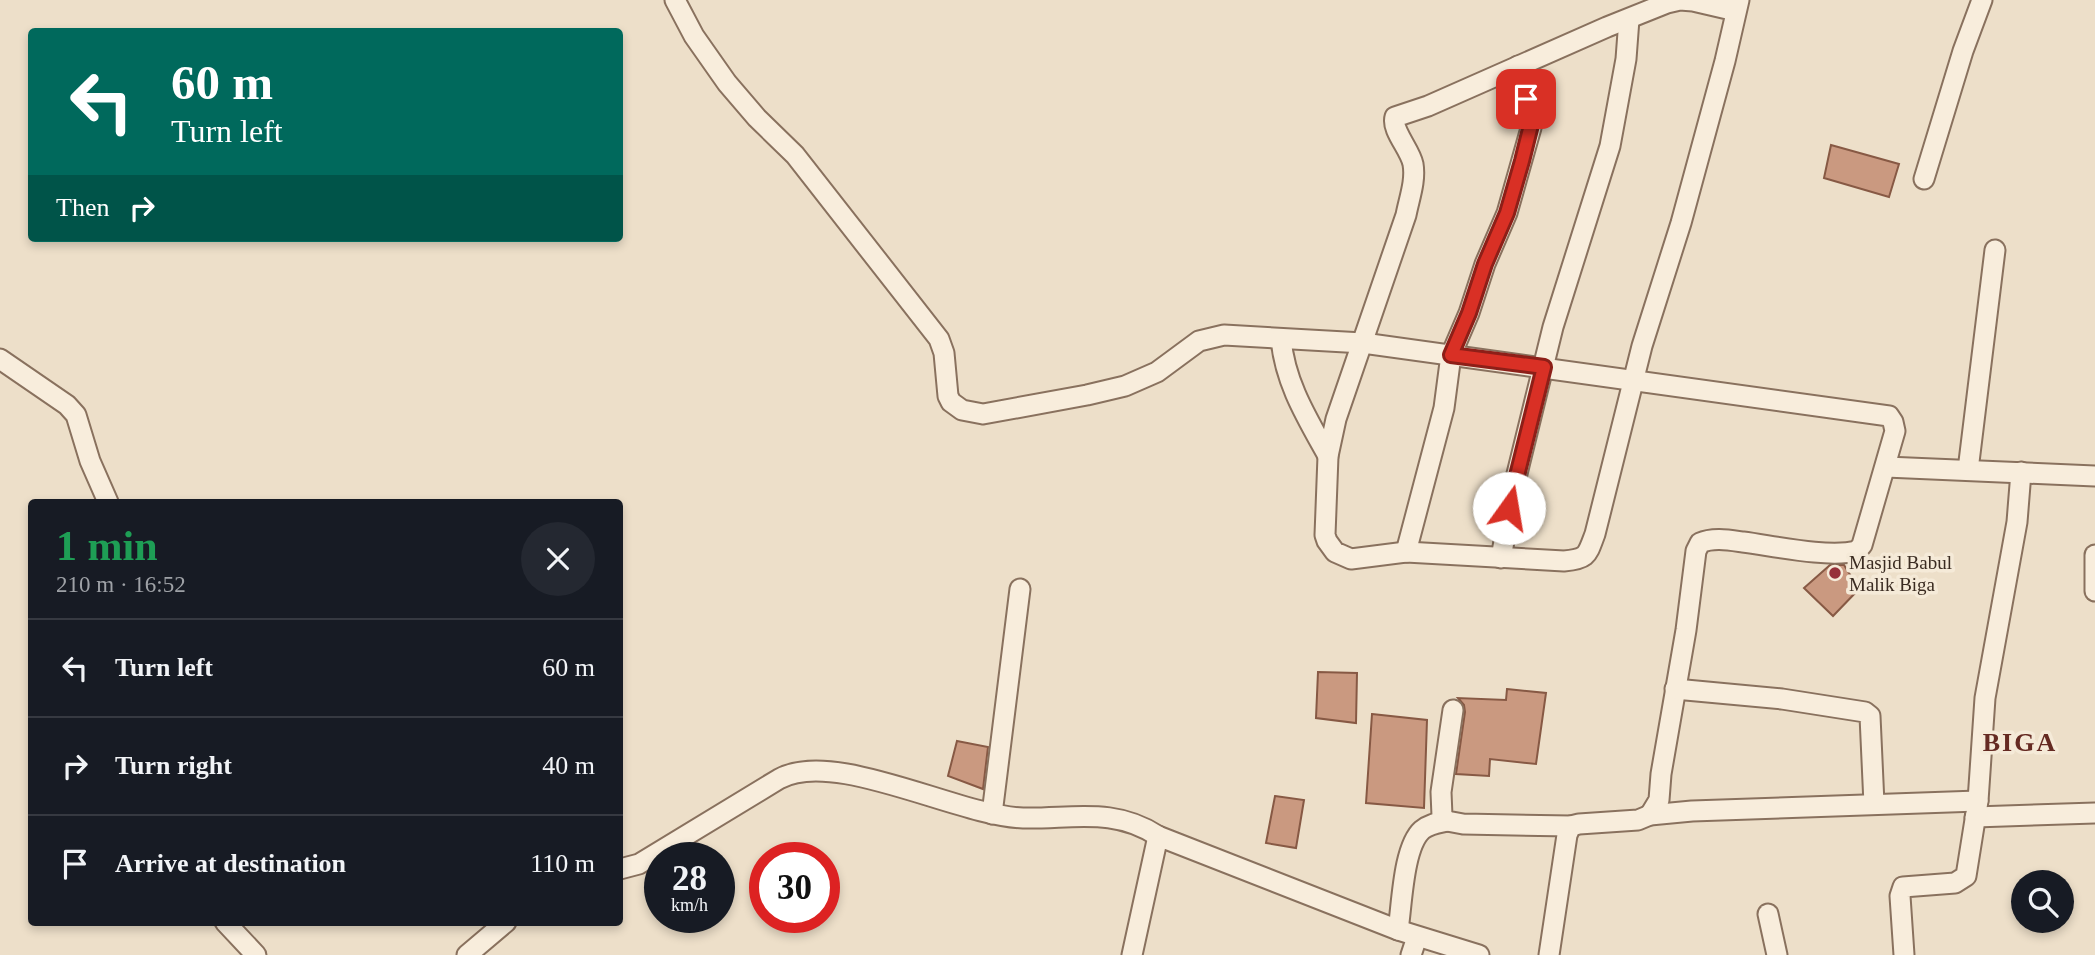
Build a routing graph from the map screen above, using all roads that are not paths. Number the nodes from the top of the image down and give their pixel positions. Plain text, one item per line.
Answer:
1 (676, 0) edge
2 (1982, 0) edge
3 (1738, 6) edge
4 (1629, 19) junction
5 (1518, 66) junction
6 (1924, 179) dead end
7 (1995, 250) dead end
8 (1281, 339) junction
9 (1363, 342) junction
10 (1451, 355) junction
11 (0, 359) edge
12 (1544, 367) junction
13 (1633, 379) junction
14 (1328, 456) junction
15 (1886, 467) junction
16 (1968, 470) junction
17 (2021, 472) junction
18 (2095, 476) edge
19 (107, 499) edge
20 (1406, 552) junction
21 (2095, 555) edge
22 (1501, 558) junction
23 (1020, 589) dead end
24 (2095, 591) edge
25 (1675, 689) junction
26 (1453, 710) dead end
27 (1874, 804) junction
28 (1976, 809) junction
29 (2095, 813) edge
30 (992, 814) junction
31 (1650, 815) junction
32 (1447, 821) junction
33 (1571, 826) junction
34 (1158, 836) junction
35 (623, 868) edge
36 (1768, 914) dead end
37 (229, 926) edge
38 (501, 926) edge
39 (1409, 941) edge
40 (256, 955) edge
41 (467, 955) edge
42 (1132, 955) edge
43 (1479, 955) edge
44 (1549, 955) edge
45 (1777, 955) edge
46 (1905, 955) edge

1 - 8 street
2 - 6 street
3 - 4 street
3 - 13 street
4 - 5 street
4 - 12 street
5 - 9 street
5 - 10 street
7 - 16 street
8 - 9 street
8 - 14 street
9 - 10 street
9 - 14 street
10 - 12 street
10 - 20 street
11 - 19 street
12 - 13 street
12 - 22 street
13 - 15 street
13 - 22 street
14 - 20 street
15 - 16 street
15 - 25 street
16 - 17 street
17 - 18 street
17 - 28 street
20 - 22 street
21 - 24 street
23 - 30 street
25 - 27 street
25 - 31 street
26 - 32 street
27 - 28 street
27 - 31 street
28 - 29 street
28 - 46 street
30 - 34 street
30 - 35 street
31 - 33 street
32 - 33 street
32 - 39 street
33 - 44 street
34 - 39 street
34 - 42 street
36 - 45 street
37 - 40 street
38 - 41 street
39 - 43 street

